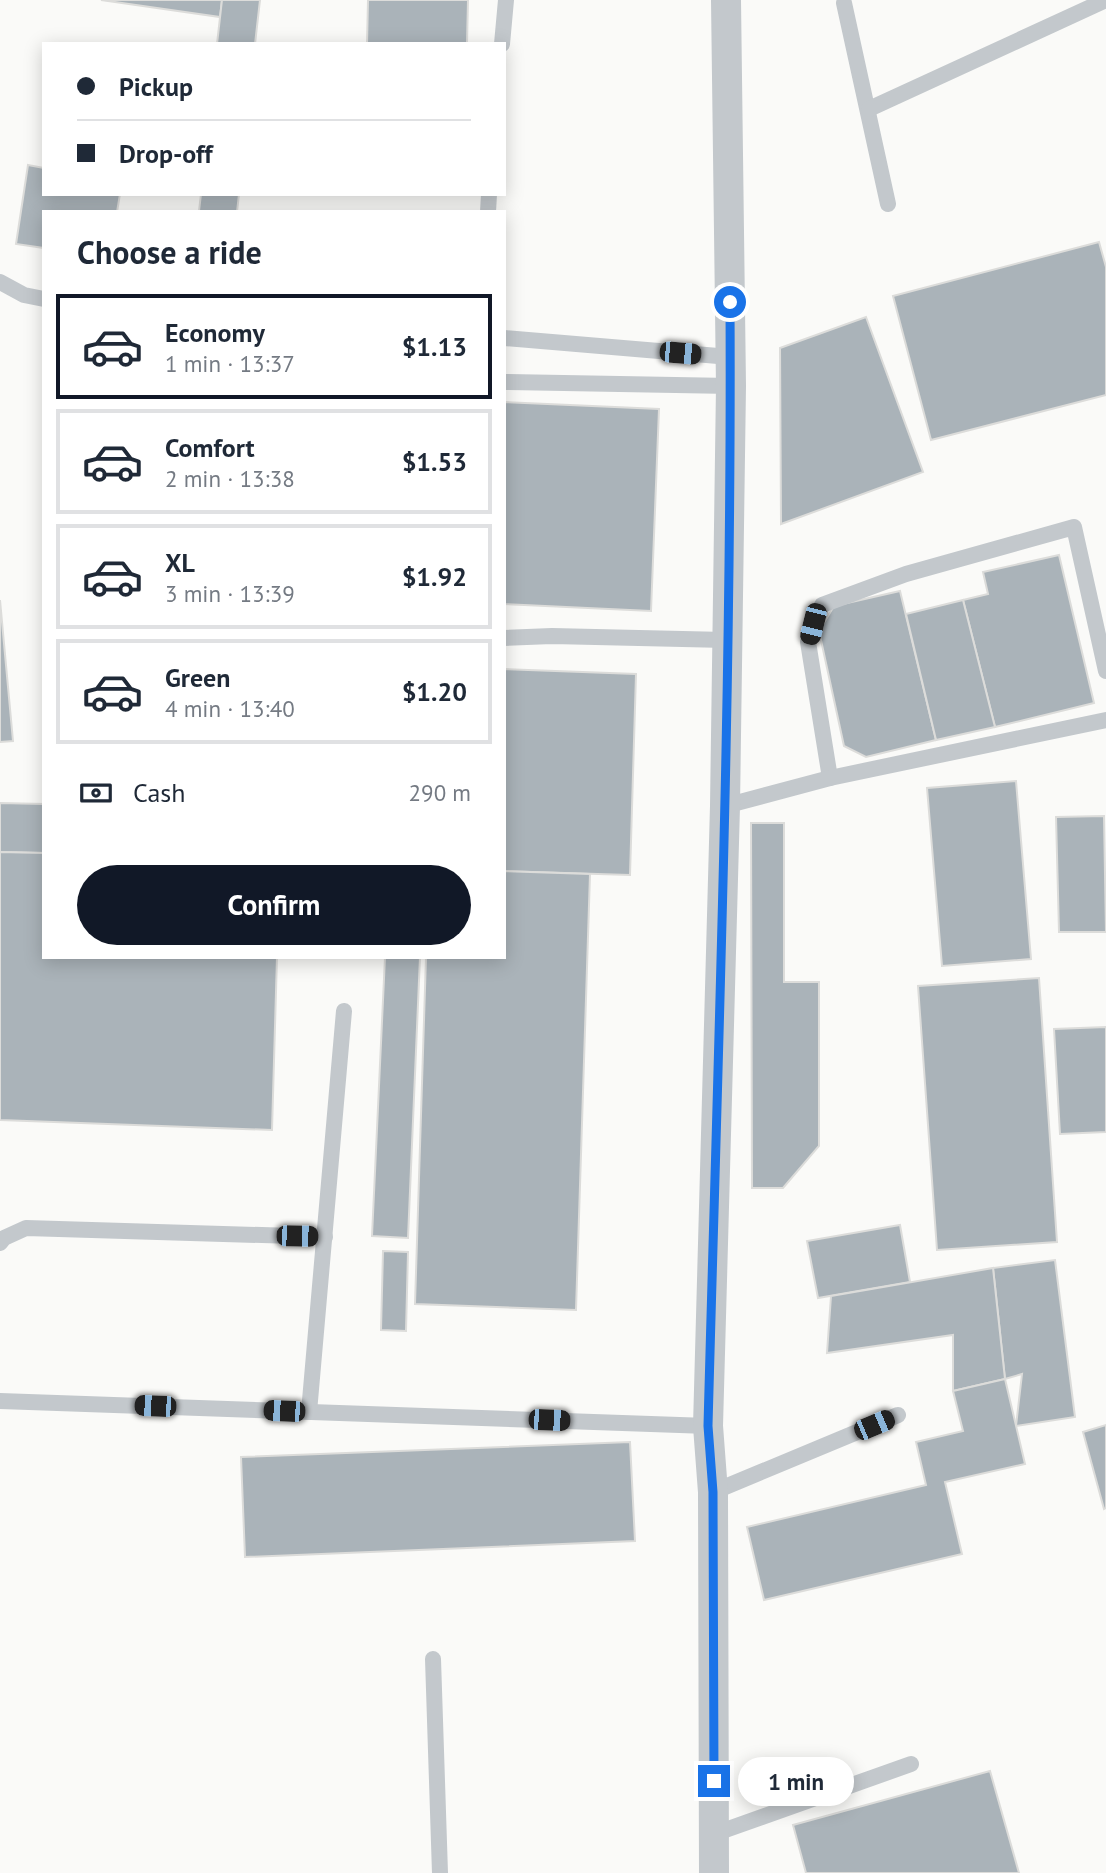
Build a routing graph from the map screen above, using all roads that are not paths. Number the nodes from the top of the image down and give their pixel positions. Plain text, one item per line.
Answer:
1 (506, 0) edge
2 (726, 0) edge
3 (1106, 0) edge
4 (844, 3) dead end
5 (502, 42) edge
6 (869, 109) junction
7 (888, 204) dead end
8 (0, 282) edge
9 (42, 299) edge
10 (506, 338) edge
11 (731, 372) junction
12 (506, 382) edge
13 (506, 638) edge
14 (726, 639) junction
15 (1106, 671) edge
16 (1106, 720) edge
17 (830, 778) junction
18 (725, 806) junction
19 (344, 1011) dead end
20 (325, 1237) junction
21 (0, 1243) edge
22 (0, 1401) edge
23 (309, 1412) junction
24 (898, 1415) dead end
25 (708, 1426) junction
26 (713, 1492) junction
27 (433, 1659) dead end
28 (911, 1764) dead end
29 (715, 1834) junction
30 (440, 1873) edge
31 (714, 1873) edge

1 - 5 lane
2 - 11 street
3 - 6 lane
4 - 6 lane
6 - 7 lane
8 - 9 lane
10 - 11 lane
11 - 12 lane
11 - 14 street
13 - 14 lane
14 - 18 street
15 - 17 lane
16 - 17 lane
17 - 18 lane
18 - 25 street
19 - 20 lane
20 - 21 lane
20 - 23 lane
22 - 23 lane
23 - 25 lane
24 - 26 lane
25 - 26 street
26 - 29 street
27 - 30 lane
28 - 29 lane
29 - 31 street

